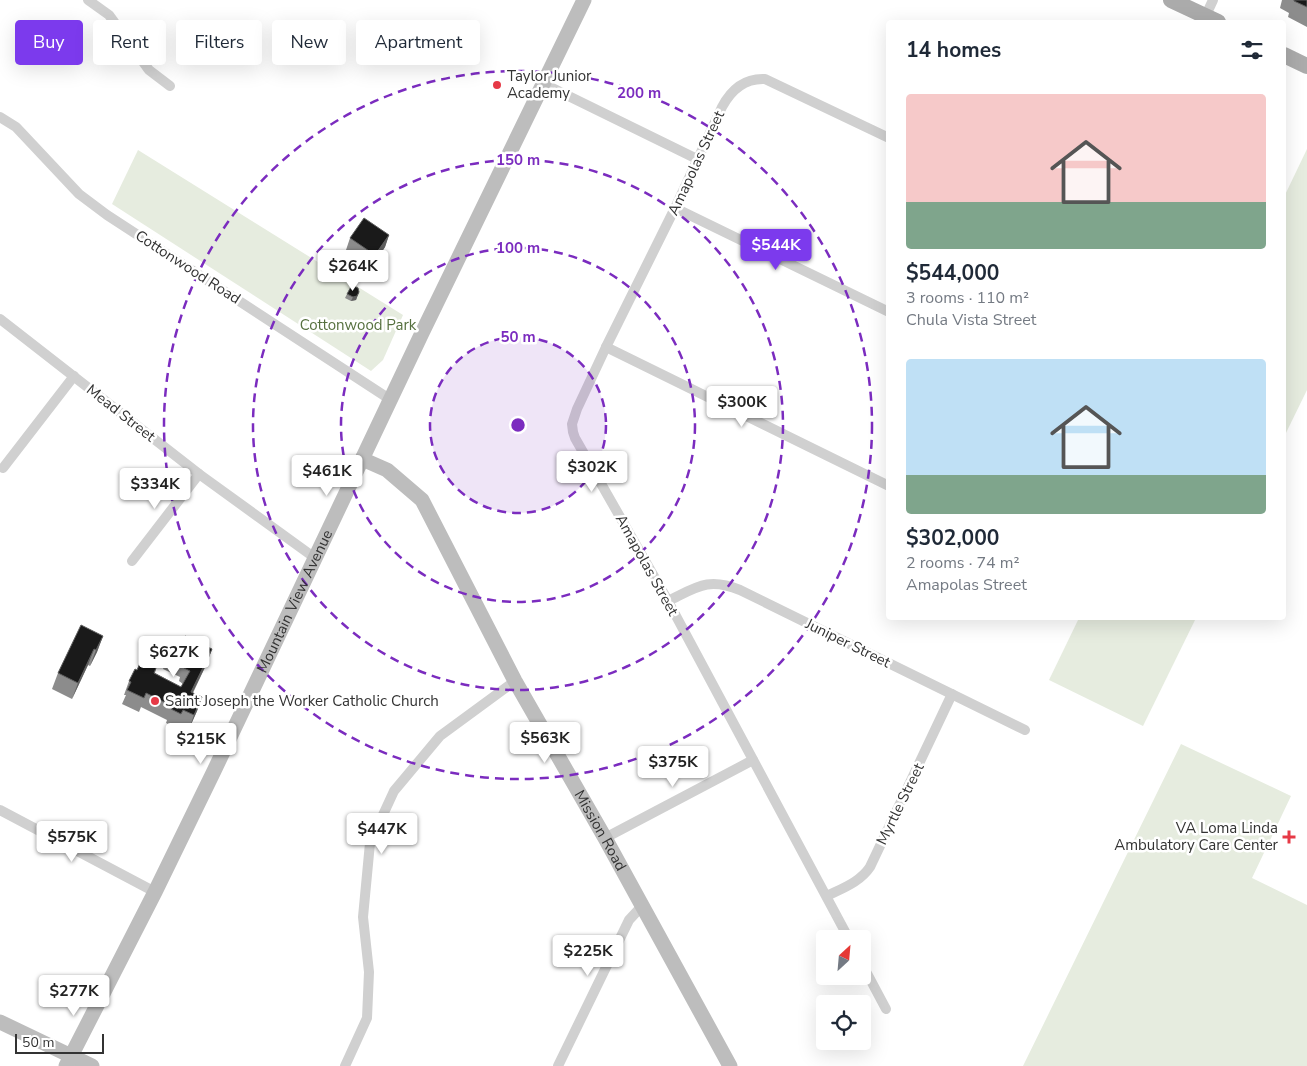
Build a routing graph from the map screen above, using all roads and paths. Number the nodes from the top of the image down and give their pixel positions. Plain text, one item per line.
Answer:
1 (88, 0) edge
2 (584, 0) edge
3 (1171, 0) edge
4 (1213, 0) edge
5 (1212, 20) edge
6 (1286, 56) edge
7 (1307, 66) edge
8 (544, 84) junction
9 (170, 86) dead end
10 (0, 117) edge
11 (886, 137) edge
12 (697, 159) junction
13 (675, 208) junction
14 (886, 311) edge
15 (0, 319) edge
16 (606, 347) junction
17 (74, 376) junction
18 (391, 400) junction
19 (362, 459) junction
20 (3, 468) dead end
21 (199, 474) junction
22 (886, 485) edge
23 (315, 558) junction
24 (132, 561) dead end
25 (668, 601) junction
26 (515, 681) junction
27 (952, 694) junction
28 (1026, 730) dead end
29 (752, 760) junction
30 (0, 810) edge
31 (605, 838) junction
32 (155, 892) junction
33 (827, 896) junction
34 (642, 906) junction
35 (844, 930) edge
36 (871, 981) edge
37 (886, 1009) dead end
38 (0, 1022) edge
39 (68, 1061) edge
40 (92, 1066) edge
41 (345, 1066) edge
42 (558, 1066) edge
43 (730, 1066) edge

1 - 9 street
2 - 8 main road, Mountain View Avenue
3 - 5 main road
4 - 5 street
6 - 7 main road
8 - 12 street
8 - 18 main road, Mountain View Avenue
10 - 18 street, Cottonwood Road
11 - 12 street, Amapolas Street
12 - 13 street, Amapolas Street
13 - 14 street
13 - 16 street, Amapolas Street
15 - 17 street, Mead Street
16 - 22 street
16 - 25 street, Amapolas Street
17 - 20 street
17 - 21 street, Mead Street
18 - 19 main road, Mountain View Avenue
19 - 23 main road, Mountain View Avenue
19 - 26 main road, Mission Road
21 - 23 street, Mead Street
21 - 24 street
23 - 32 main road, Mountain View Avenue
25 - 27 street, Juniper Street
25 - 29 street, Amapolas Street
26 - 31 main road, Mission Road
26 - 41 street
27 - 28 street, Juniper Street
27 - 33 street, Myrtle Street
29 - 31 street
29 - 33 street, Amapolas Street
30 - 32 street
31 - 34 main road, Mission Road
32 - 39 main road, Mountain View Avenue
33 - 35 street, Amapolas Street
34 - 42 street
34 - 43 main road, Mission Road
36 - 37 street
38 - 39 main road
39 - 40 main road

